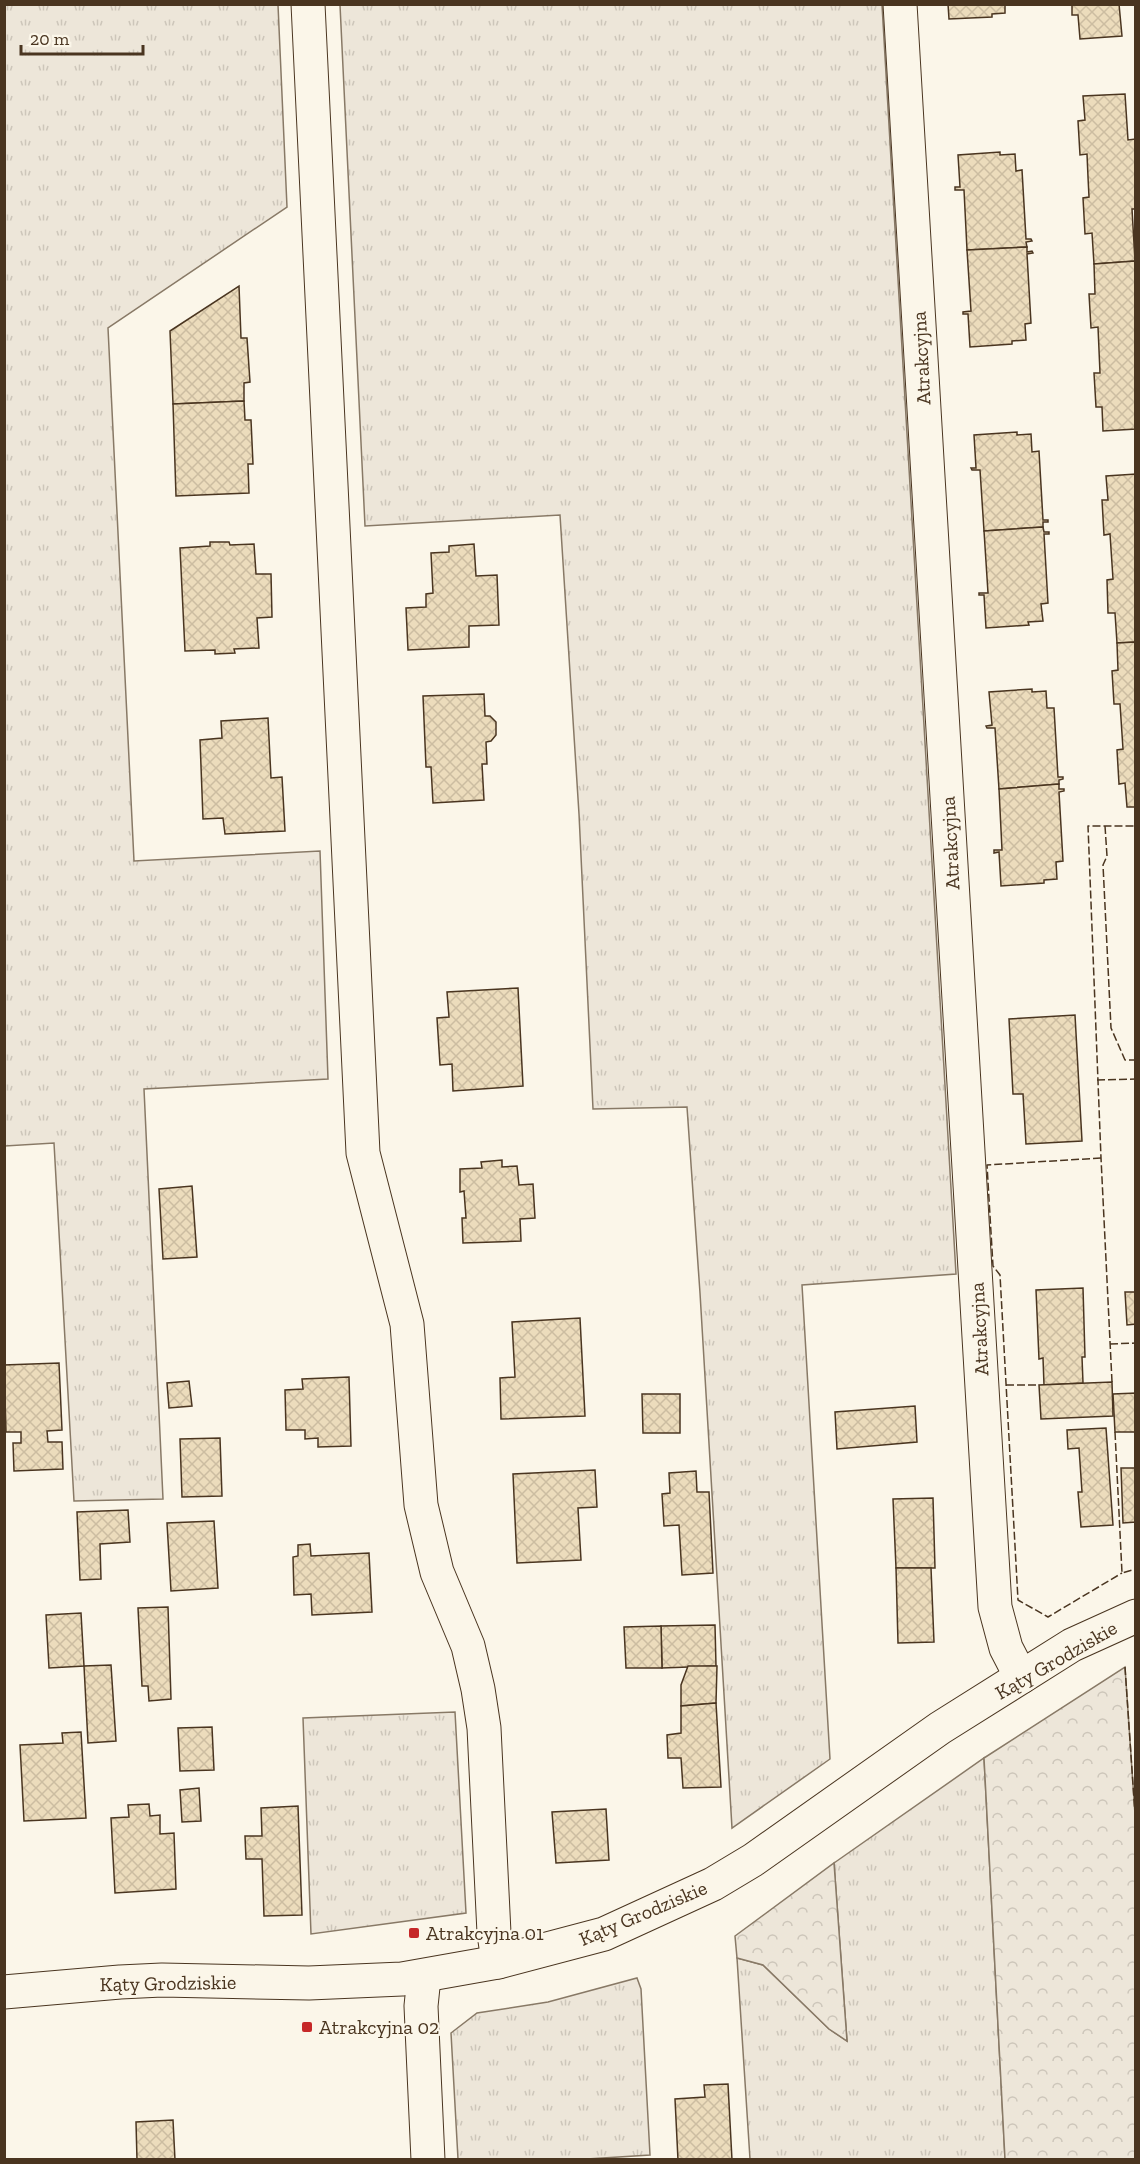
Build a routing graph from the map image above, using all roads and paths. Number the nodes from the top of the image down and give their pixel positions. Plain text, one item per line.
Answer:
1 (308, 4) edge
2 (900, 4) edge
3 (1136, 1616) edge
4 (1022, 1677) junction
5 (498, 1962) junction
6 (424, 1977) junction
7 (4, 1992) edge
8 (428, 2160) edge

1 - 5 street
2 - 4 street, Atrakcyjna
3 - 4 street, Kąty Grodziskie
4 - 5 street, Kąty Grodziskie
5 - 6 street, Kąty Grodziskie
6 - 7 street, Kąty Grodziskie
6 - 8 street

